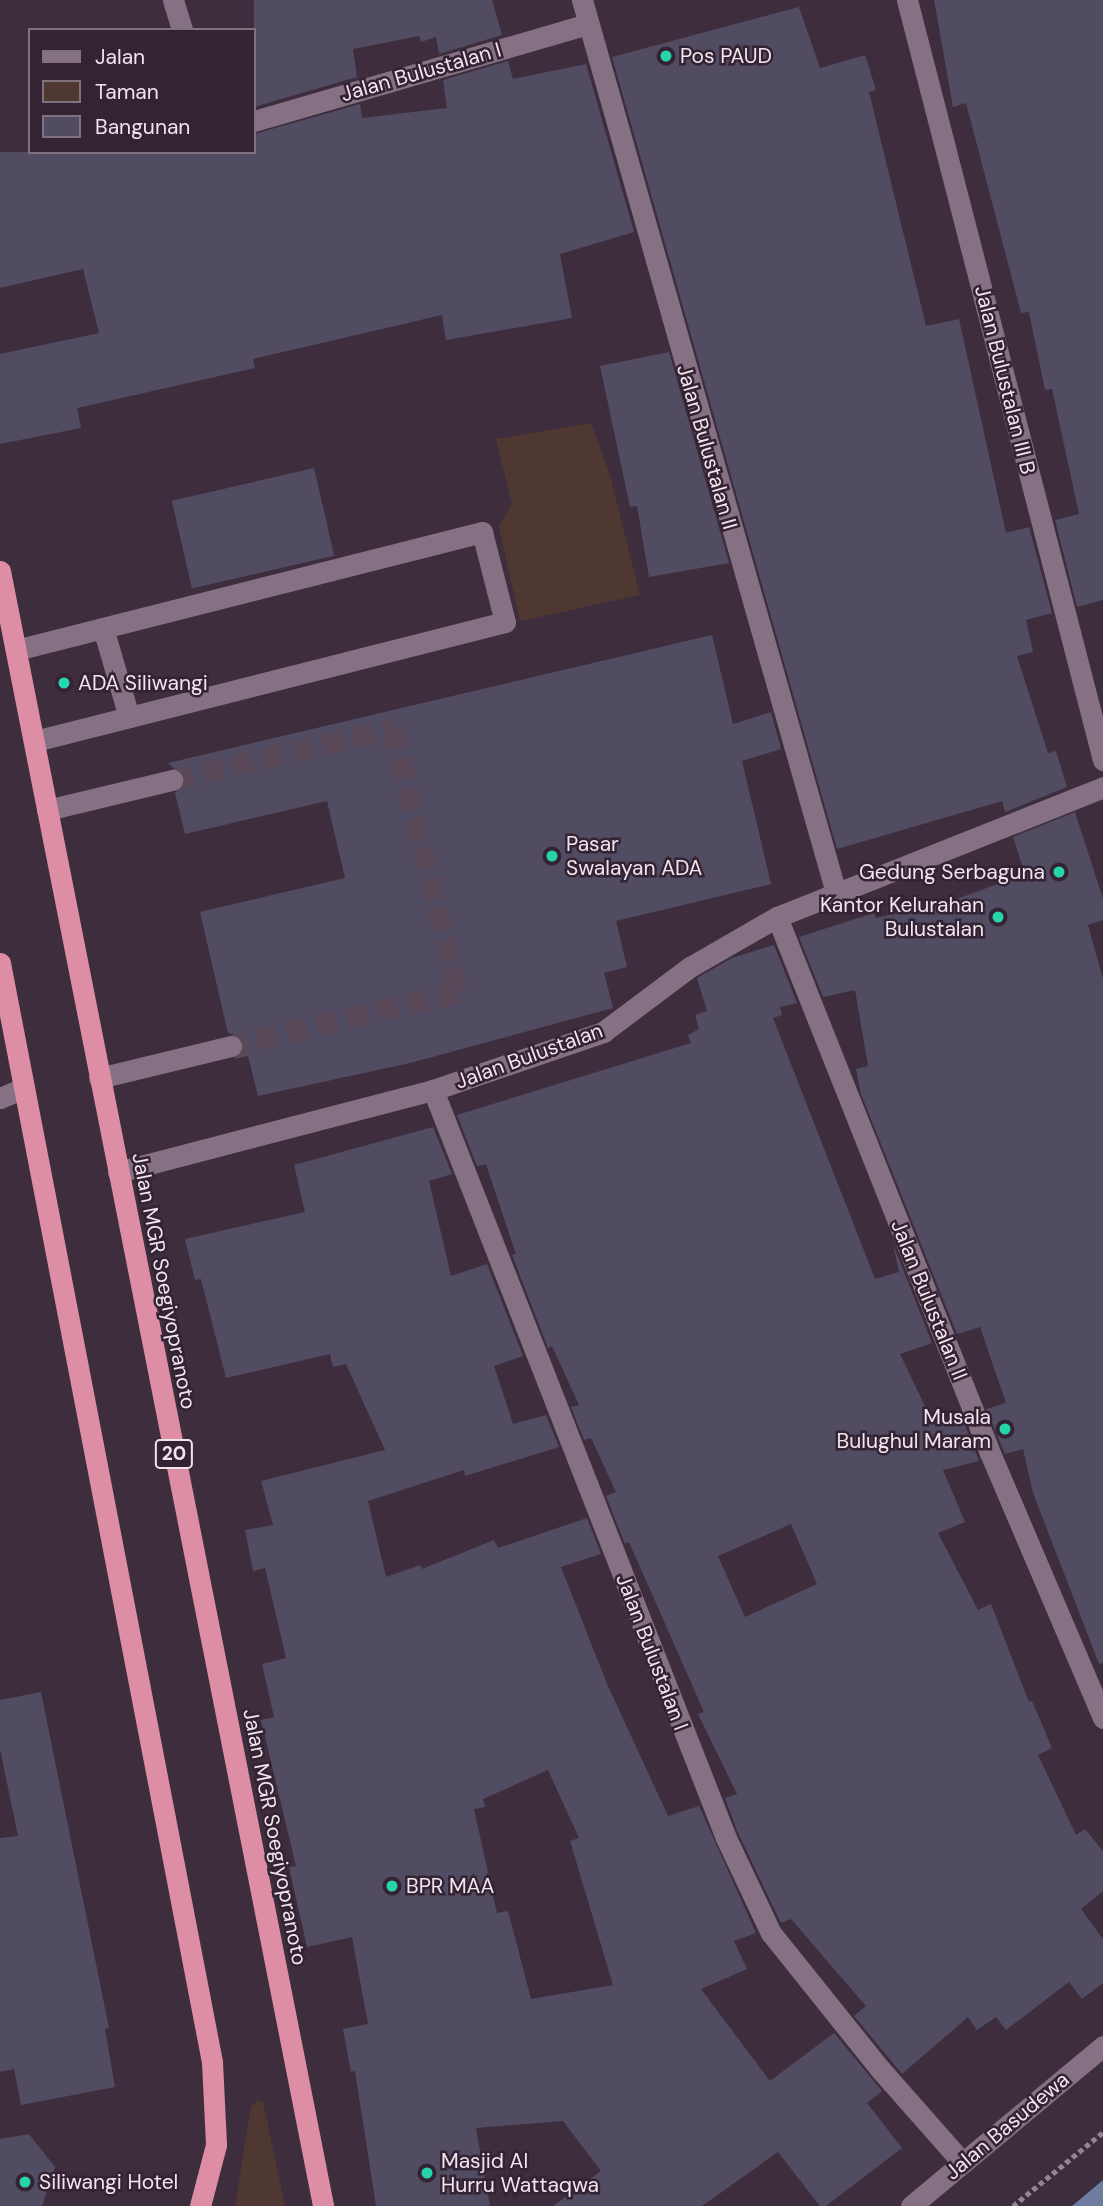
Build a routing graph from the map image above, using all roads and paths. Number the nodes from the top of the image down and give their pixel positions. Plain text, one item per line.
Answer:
1 (173, 0) edge
2 (907, 0) edge
3 (586, 1) edge
4 (588, 24) junction
5 (181, 28) edge
6 (256, 120) edge
7 (0, 571) edge
8 (103, 628) junction
9 (16, 650) junction
10 (129, 717) junction
11 (34, 741) junction
12 (1103, 761) edge
13 (172, 780) tunnel mouth
14 (1103, 787) edge
15 (47, 810) junction
16 (836, 893) junction
17 (777, 917) junction
18 (0, 963) edge
19 (5, 1022) edge
20 (231, 1046) tunnel mouth
21 (99, 1078) junction
22 (23, 1088) junction
23 (433, 1090) junction
24 (0, 1098) edge
25 (118, 1172) junction
26 (1103, 1718) edge
27 (1103, 2046) edge
28 (1103, 2132) edge
29 (962, 2162) junction
30 (200, 2206) edge
31 (323, 2206) edge
32 (911, 2206) edge
33 (1013, 2206) edge

1 - 5 street
2 - 12 street, Jalan Bulustalan III B
3 - 4 street, Jalan Bulustalan II
4 - 6 street, Jalan Bulustalan I
4 - 16 street, Jalan Bulustalan II
7 - 9 highway, Jalan MGR Soegiyopranoto / 20
8 - 9 street
8 - 10 street
8 - 10 street
9 - 11 highway, Jalan MGR Soegiyopranoto / 20
10 - 11 street
11 - 15 highway, Jalan MGR Soegiyopranoto / 20
13 - 15 street
14 - 16 street, Jalan Bulustalan
15 - 21 highway, Jalan MGR Soegiyopranoto / 20
16 - 17 street, Jalan Bulustalan
17 - 23 street, Jalan Bulustalan
17 - 26 street, Jalan Bulustalan II
18 - 19 highway
19 - 22 highway
20 - 21 street
21 - 25 highway, Jalan MGR Soegiyopranoto / 20
22 - 24 street
22 - 30 highway
23 - 25 street, Jalan Bulustalan
23 - 29 street, Jalan Bulustalan I
25 - 31 highway, Jalan MGR Soegiyopranoto / 20
27 - 29 street, Jalan Basudewa
28 - 33 path
29 - 32 street, Jalan Basudewa

